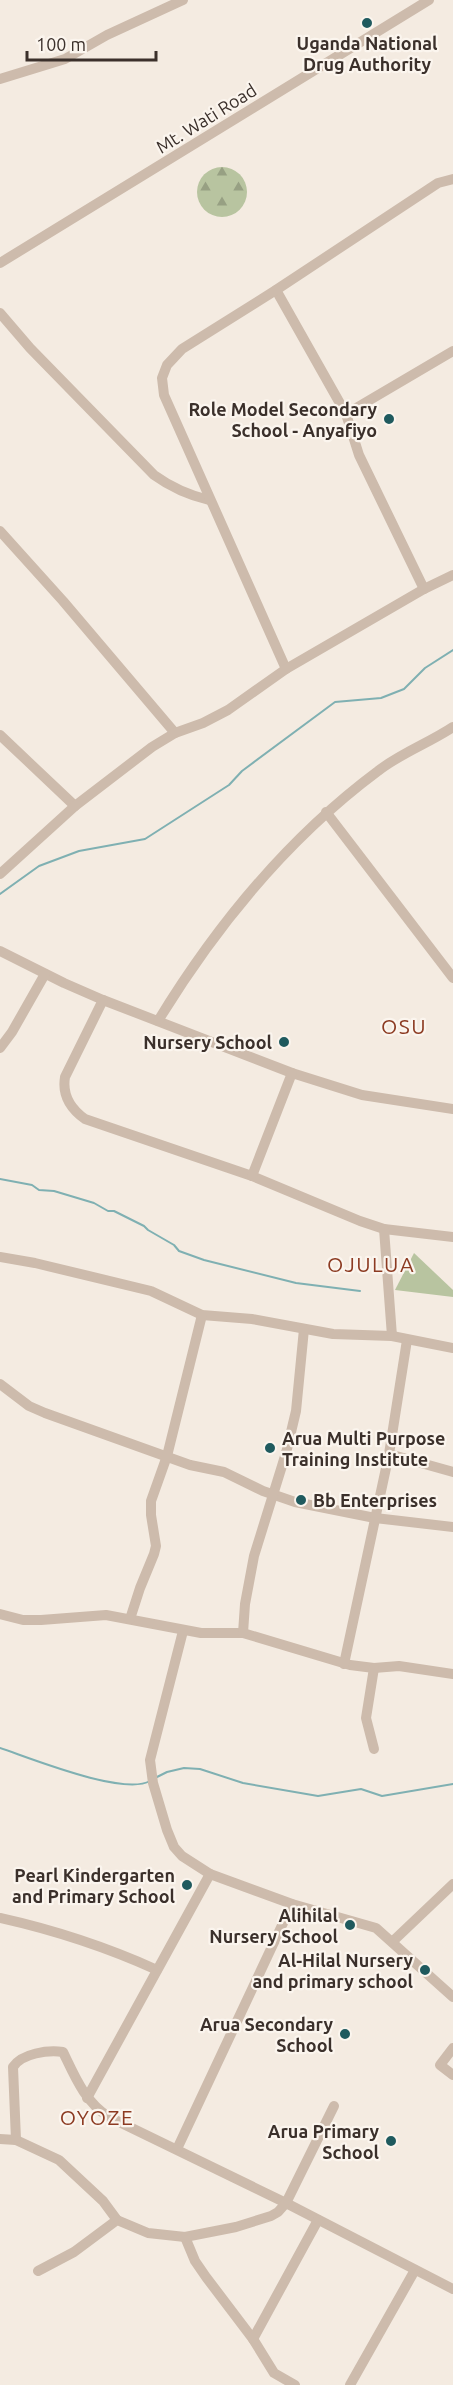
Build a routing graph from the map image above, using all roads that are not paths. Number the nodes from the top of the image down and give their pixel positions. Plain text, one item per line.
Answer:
1 (183, 0) edge
2 (429, 0) edge
3 (0, 79) edge
4 (453, 179) edge
5 (0, 263) edge
6 (276, 290) junction
7 (0, 313) edge
8 (453, 351) edge
9 (346, 414) junction
10 (209, 500) junction
11 (0, 531) edge
12 (453, 575) edge
13 (424, 589) junction
14 (286, 669) junction
15 (453, 727) edge
16 (175, 733) junction
17 (0, 735) edge
18 (75, 806) junction
19 (326, 812) junction
20 (0, 874) edge
21 (0, 951) edge
22 (45, 974) junction
23 (453, 978) edge
24 (104, 1000) junction
25 (158, 1021) junction
26 (0, 1048) edge
27 (292, 1073) junction
28 (453, 1109) edge
29 (252, 1176) junction
30 (384, 1228) junction
31 (453, 1237) edge
32 (0, 1257) edge
33 (201, 1315) junction
34 (304, 1329) junction
35 (392, 1336) junction
36 (407, 1340) junction
37 (453, 1348) edge
38 (0, 1384) edge
39 (389, 1454) junction
40 (167, 1456) junction
41 (453, 1472) edge
42 (271, 1495) junction
43 (375, 1518) junction
44 (453, 1527) edge
45 (0, 1614) edge
46 (130, 1619) junction
47 (183, 1630) junction
48 (243, 1633) junction
49 (344, 1664) junction
50 (374, 1668) junction
51 (453, 1674) edge
52 (374, 1749) dead end
53 (210, 1874) junction
54 (453, 1884) edge
55 (292, 1904) junction
56 (0, 1918) edge
57 (393, 1941) junction
58 (157, 1970) junction
59 (453, 1997) edge
60 (453, 2048) edge
61 (453, 2075) edge
62 (87, 2098) junction
63 (334, 2106) dead end
64 (0, 2139) edge
65 (15, 2139) junction
66 (177, 2149) junction
67 (286, 2203) junction
68 (117, 2220) junction
69 (318, 2220) junction
70 (185, 2237) junction
71 (415, 2270) junction
72 (38, 2271) dead end
73 (453, 2289) edge
74 (253, 2339) junction
75 (281, 2382) edge
76 (295, 2385) edge
77 (350, 2385) edge

1 - 3 street
2 - 5 street, Mt. Wati Road
4 - 6 street
6 - 9 street
6 - 10 street
7 - 10 street
8 - 9 street
9 - 13 street
10 - 14 street
11 - 16 street
12 - 13 street
13 - 14 street
14 - 16 street
15 - 19 street
16 - 18 street
17 - 18 street
18 - 20 street
19 - 23 street
19 - 25 street
21 - 22 street
22 - 24 street
22 - 26 street
24 - 25 street
24 - 29 street
25 - 27 street
27 - 28 street
27 - 29 street
29 - 30 street
30 - 31 street
30 - 35 street
32 - 33 street
33 - 34 street
33 - 40 street
34 - 35 street
34 - 42 street
35 - 36 street
36 - 37 street
36 - 39 street
38 - 40 street
39 - 41 street
39 - 43 street
40 - 42 street
40 - 46 street
42 - 43 street
42 - 48 street
43 - 44 street
43 - 49 street
45 - 46 street
46 - 47 street
47 - 48 street
47 - 53 street
48 - 49 street
49 - 50 street
50 - 51 street
50 - 52 street
53 - 55 street
53 - 58 street
54 - 57 street
55 - 57 street
55 - 66 street
56 - 58 street
57 - 59 street
58 - 62 street
60 - 61 street
62 - 65 street
62 - 66 street
63 - 67 street
64 - 65 street
65 - 68 street
66 - 67 street
67 - 69 street
67 - 70 street
68 - 70 street
68 - 72 street
69 - 71 street
69 - 74 street
70 - 74 street
71 - 73 street
71 - 77 street
74 - 75 street
75 - 76 street

